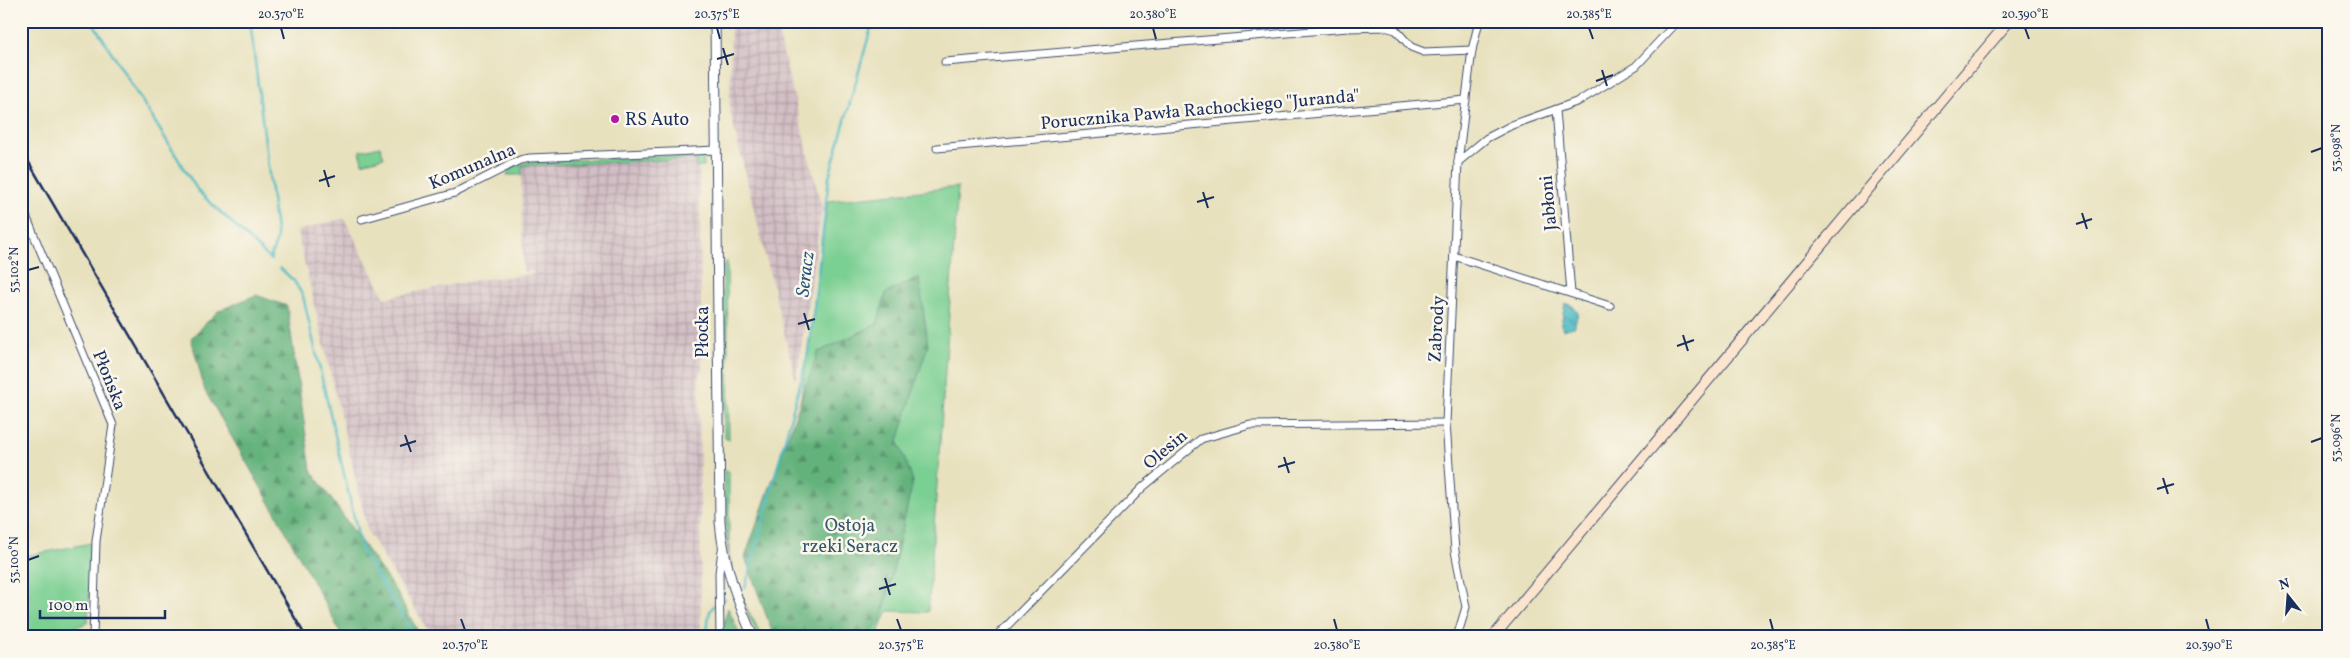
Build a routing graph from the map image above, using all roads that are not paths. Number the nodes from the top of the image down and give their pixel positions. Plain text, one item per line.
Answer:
1 (715, 21) edge
2 (1479, 21) edge
3 (1678, 21) edge
4 (2010, 21) edge
5 (1472, 50) junction
6 (945, 62) dead end
7 (1466, 100) junction
8 (1556, 110) junction
9 (937, 148) dead end
10 (717, 150) junction
11 (1458, 162) junction
12 (21, 204) edge
13 (362, 220) dead end
14 (1454, 256) junction
15 (1570, 293) junction
16 (1610, 306) dead end
17 (1446, 423) junction
18 (722, 548) junction
19 (93, 637) edge
20 (720, 637) edge
21 (753, 637) edge
22 (996, 637) edge
23 (1457, 637) edge
24 (1493, 637) edge

1 - 10 street, Płocka
2 - 5 street, Zabrody
3 - 8 street
4 - 24 main road
5 - 6 street
5 - 7 street, Zabrody
7 - 9 street, Porucznika Pawła Rachockiego "Juranda"
7 - 11 street, Zabrody
8 - 11 street
8 - 15 street, Jabłoni
10 - 13 street, Komunalna
10 - 18 street, Płocka
11 - 14 street, Zabrody
12 - 19 street, Płońska
14 - 15 street
14 - 17 street, Zabrody
15 - 16 street
17 - 22 street, Olesin
17 - 23 street, Zabrody
18 - 20 street
18 - 21 street, Płocka

